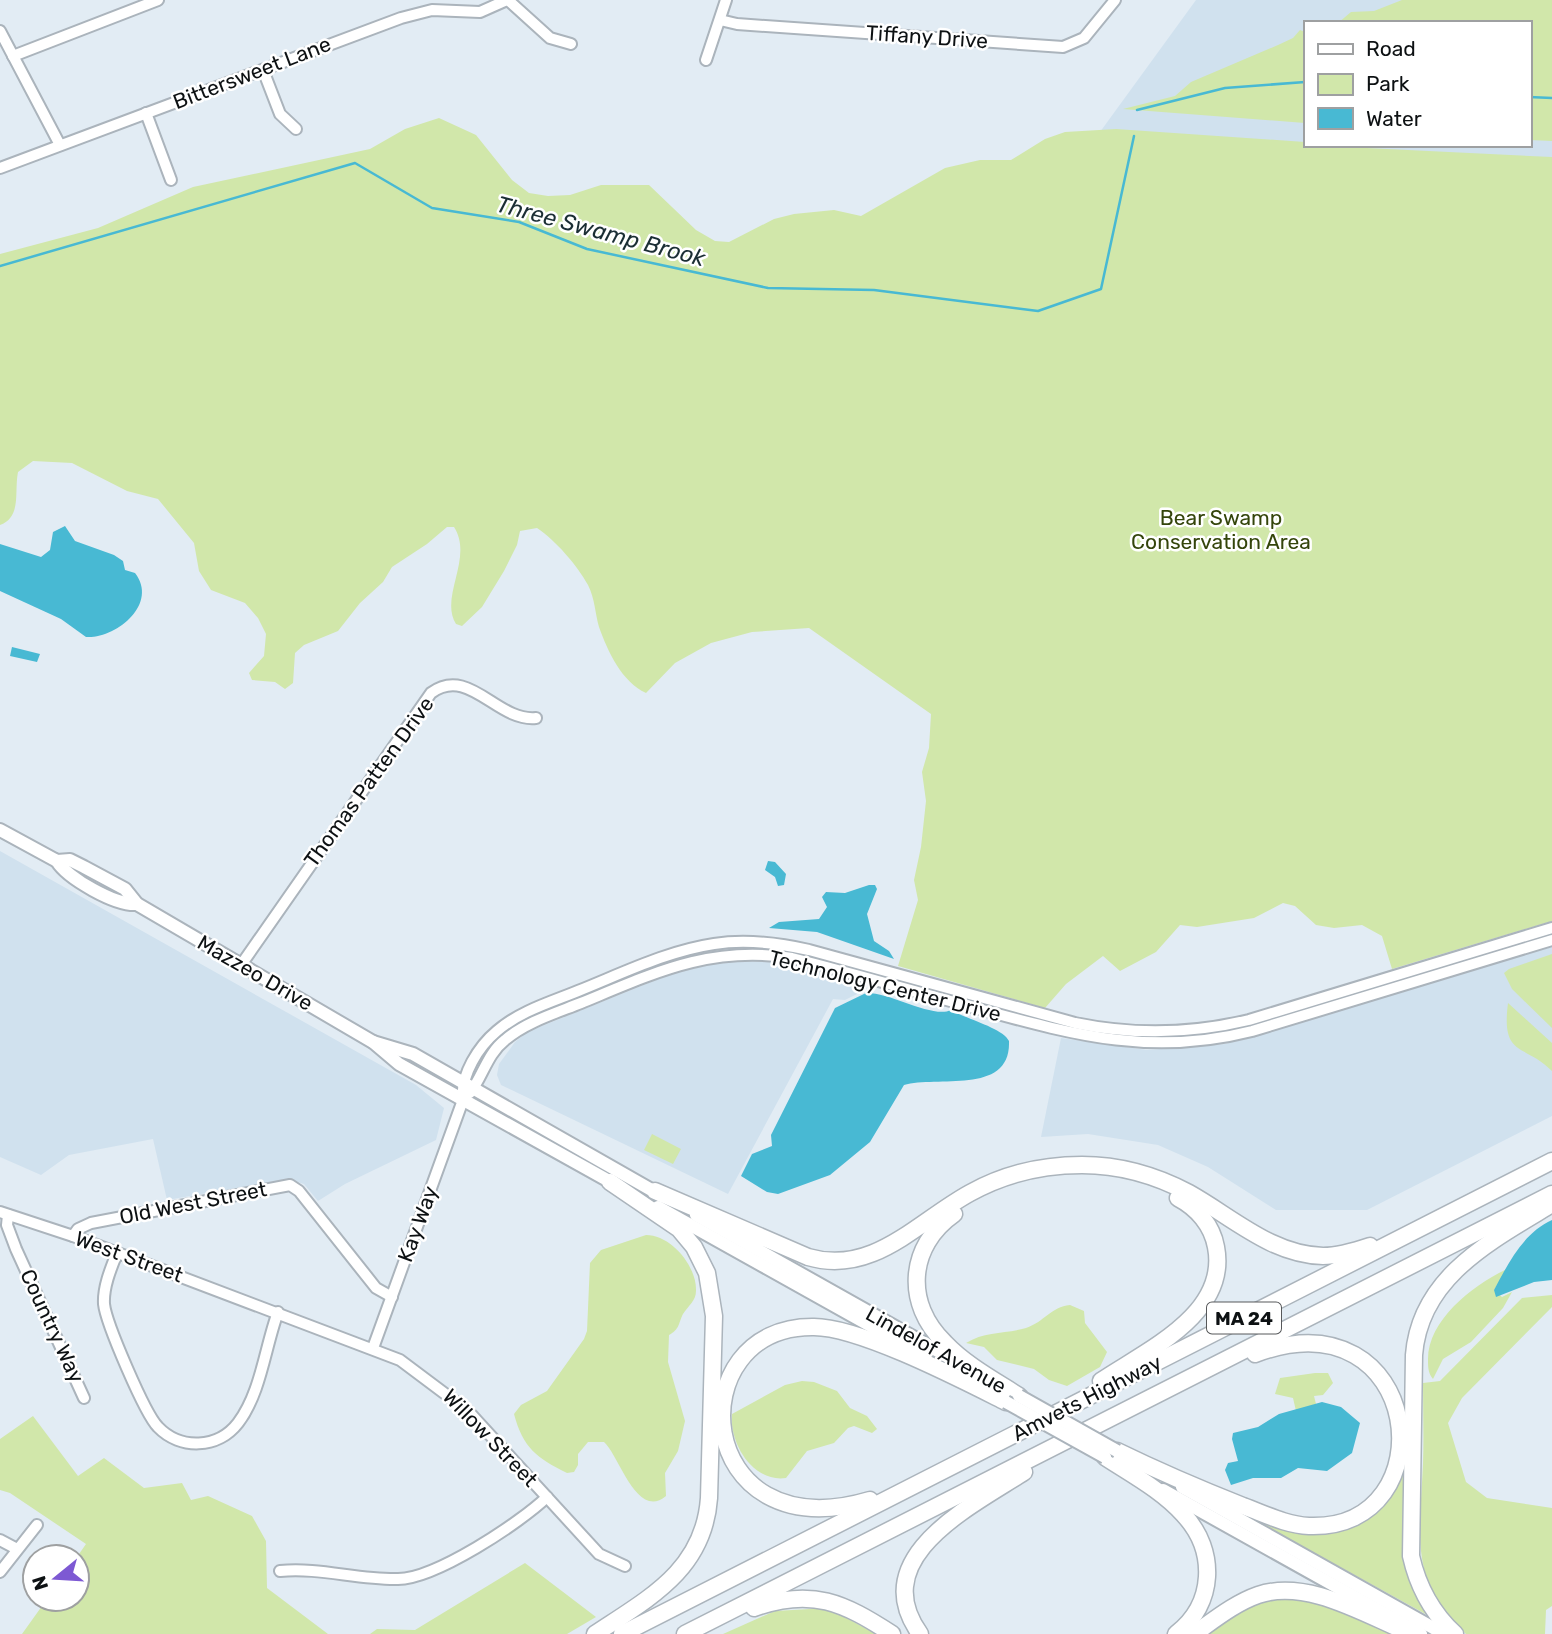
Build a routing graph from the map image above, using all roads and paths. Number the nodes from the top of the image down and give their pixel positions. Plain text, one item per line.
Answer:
1 (158, 0) edge
2 (507, 0) edge
3 (726, 0) edge
4 (1115, 0) edge
5 (720, 20) junction
6 (0, 31) edge
7 (571, 44) dead end
8 (13, 56) junction
9 (706, 60) dead end
10 (263, 70) junction
11 (146, 113) junction
12 (296, 129) dead end
13 (60, 145) junction
14 (0, 168) edge
15 (171, 180) dead end
16 (536, 718) dead end
17 (0, 830) edge
18 (1552, 928) edge
19 (1552, 940) edge
20 (242, 965) junction
21 (373, 1042) junction
22 (429, 1063) joint
23 (426, 1079) joint
24 (468, 1085) junction
25 (463, 1100) junction
26 (1552, 1161) edge
27 (610, 1182) junction
28 (655, 1191) junction
29 (1552, 1194) edge
30 (1552, 1205) edge
31 (1456, 1210) junction
32 (4, 1213) edge
33 (73, 1236) junction
34 (117, 1252) junction
35 (392, 1297) junction
36 (258, 1305) joint
37 (278, 1312) junction
38 (373, 1348) junction
39 (1156, 1395) junction
40 (84, 1398) dead end
41 (1013, 1399) junction
42 (1031, 1426) junction
43 (1092, 1427) junction
44 (1111, 1454) junction
45 (957, 1464) junction
46 (547, 1497) junction
47 (37, 1525) dead end
48 (0, 1540) edge
49 (17, 1549) junction
50 (625, 1566) dead end
51 (280, 1571) dead end
52 (0, 1572) edge
53 (595, 1634) edge
54 (622, 1634) edge
55 (685, 1634) edge
56 (691, 1634) edge
57 (892, 1634) edge
58 (919, 1634) edge
59 (1176, 1634) edge
60 (1194, 1634) edge
61 (1412, 1634) edge
62 (1421, 1634) edge
63 (1444, 1634) edge
64 (1455, 1634) edge

1 - 8 street
2 - 7 street
2 - 10 street, Bittersweet Lane
3 - 5 street
4 - 5 street, Tiffany Drive
5 - 9 street
6 - 8 street
8 - 13 street
10 - 11 street, Bittersweet Lane
10 - 12 street
11 - 13 street, Bittersweet Lane
11 - 15 street
13 - 14 street, Bittersweet Lane
16 - 20 street, Thomas Patten Drive
17 - 20 main road, Mazzeo Drive
18 - 24 street, Technology Center Drive
19 - 24 street, Technology Center Drive
20 - 21 main road, Mazzeo Drive
21 - 22 main road, Mazzeo Drive
21 - 23 main road, Mazzeo Drive
22 - 24 main road, Lindelof Avenue
23 - 25 main road, Lindelof Avenue
24 - 25 street, Technology Center Drive
24 - 28 main road, Lindelof Avenue
25 - 27 main road, Lindelof Avenue
25 - 35 street, Kay Way
26 - 31 highway, Amvets Highway / MA 24
27 - 41 main road, Lindelof Avenue
27 - 53 highway
28 - 31 highway
28 - 41 main road, Lindelof Avenue
29 - 39 highway, Amvets Highway / MA 24
30 - 64 highway
31 - 42 highway, Amvets Highway / MA 24
32 - 33 street, West Street
32 - 40 street, Country Way
33 - 34 street, West Street
33 - 35 street, Old West Street
34 - 36 street, West Street
34 - 37 street
35 - 38 street, Kay Way
36 - 37 street, Willow Street
37 - 38 street, Willow Street
38 - 46 street, Willow Street
39 - 43 highway, Amvets Highway / MA 24
39 - 44 highway
41 - 42 highway
41 - 44 main road, Lindelof Avenue, bridge
41 - 45 highway
42 - 45 highway, Amvets Highway / MA 24
43 - 55 highway, Amvets Highway / MA 24
43 - 58 highway
44 - 59 highway
44 - 62 main road, Lindelof Avenue
44 - 63 main road, Lindelof Avenue
45 - 54 highway, Amvets Highway / MA 24
46 - 50 street, Willow Street
46 - 51 street
47 - 49 street
48 - 49 street
49 - 52 street
56 - 57 highway
60 - 61 highway

